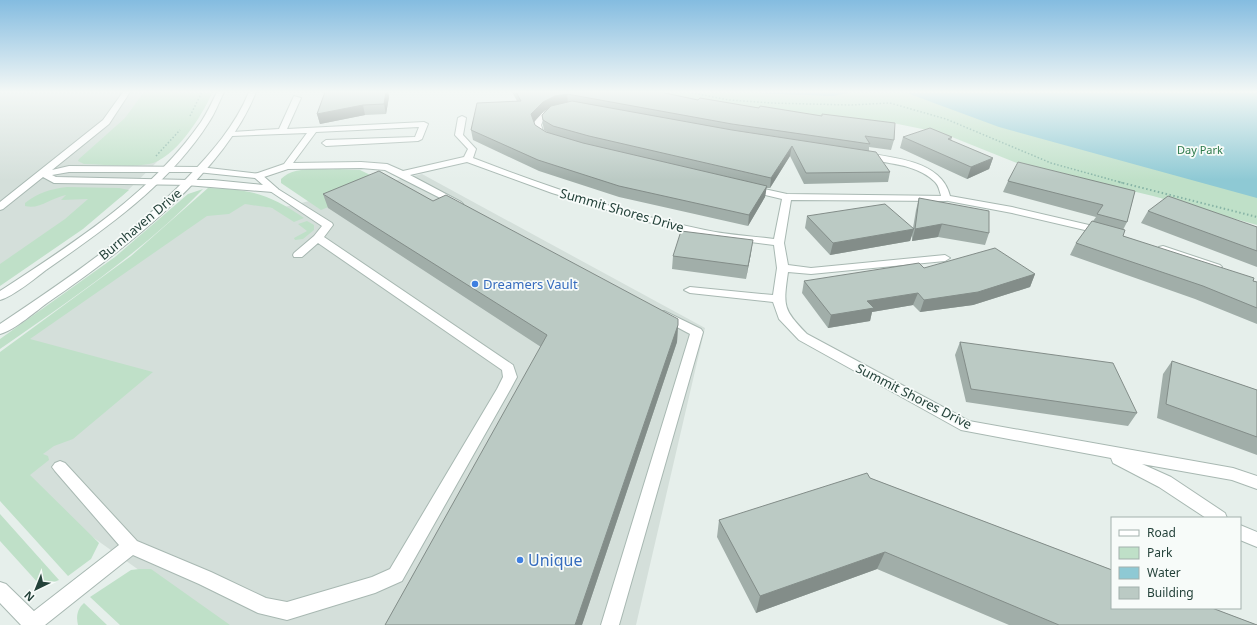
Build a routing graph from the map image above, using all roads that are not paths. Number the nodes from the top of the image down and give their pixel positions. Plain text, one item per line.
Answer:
1 (107, 121) edge
2 (206, 121) edge
3 (240, 121) edge
4 (287, 121) edge
5 (461, 121) edge
6 (539, 121) edge
7 (313, 130) junction
8 (282, 132) junction
9 (232, 134) junction
10 (558, 141) edge
11 (326, 143) dead end
12 (856, 155) edge
13 (468, 159) junction
14 (287, 166) junction
15 (163, 170) junction
16 (200, 170) junction
17 (43, 174) junction
18 (402, 174) junction
19 (258, 176) junction
20 (150, 183) junction
21 (189, 183) junction
22 (741, 186) edge
23 (273, 189) junction
24 (787, 197) junction
25 (946, 198) junction
26 (0, 207) edge
27 (472, 212) edge
28 (1108, 233) edge
29 (318, 238) junction
30 (780, 243) junction
31 (1157, 247) edge
32 (298, 255) dead end
33 (945, 258) dead end
34 (782, 268) junction
35 (1228, 271) edge
36 (690, 290) dead end
37 (0, 296) edge
38 (778, 299) junction
39 (655, 310) edge
40 (0, 330) edge
41 (1106, 453) junction
42 (60, 467) dead end
43 (1257, 483) edge
44 (1218, 517) edge
45 (1241, 532) edge
46 (1257, 540) edge
47 (131, 546) junction
48 (0, 590) edge
49 (33, 624) edge
50 (610, 625) edge

1 - 17 street
2 - 15 street, Burnhaven Drive
3 - 9 street, Burnhaven Drive
4 - 8 street
5 - 13 street
6 - 10 street
7 - 8 street
7 - 11 street
7 - 14 street
8 - 9 street
9 - 16 street, Burnhaven Drive
12 - 25 street
13 - 18 street
13 - 30 street, Summit Shores Drive
14 - 18 street
14 - 19 street
15 - 16 street
15 - 17 street
15 - 20 street, Burnhaven Drive
16 - 19 street
16 - 21 street, Burnhaven Drive
17 - 20 street
17 - 26 street
18 - 27 street
19 - 23 street
20 - 21 street
20 - 37 street, Burnhaven Drive
21 - 23 street
21 - 40 street, Burnhaven Drive
22 - 24 street
23 - 29 street
24 - 25 street
24 - 30 street, Summit Shores Drive
25 - 28 street
29 - 32 street
29 - 47 street
30 - 34 street, Summit Shores Drive
31 - 35 street
33 - 34 street
34 - 38 street, Summit Shores Drive
36 - 38 street
38 - 41 street, Summit Shores Drive
39 - 50 street
41 - 43 street, Summit Shores Drive
41 - 44 street, Summit Shores Drive
42 - 47 street
45 - 46 street
47 - 49 street
48 - 49 street

